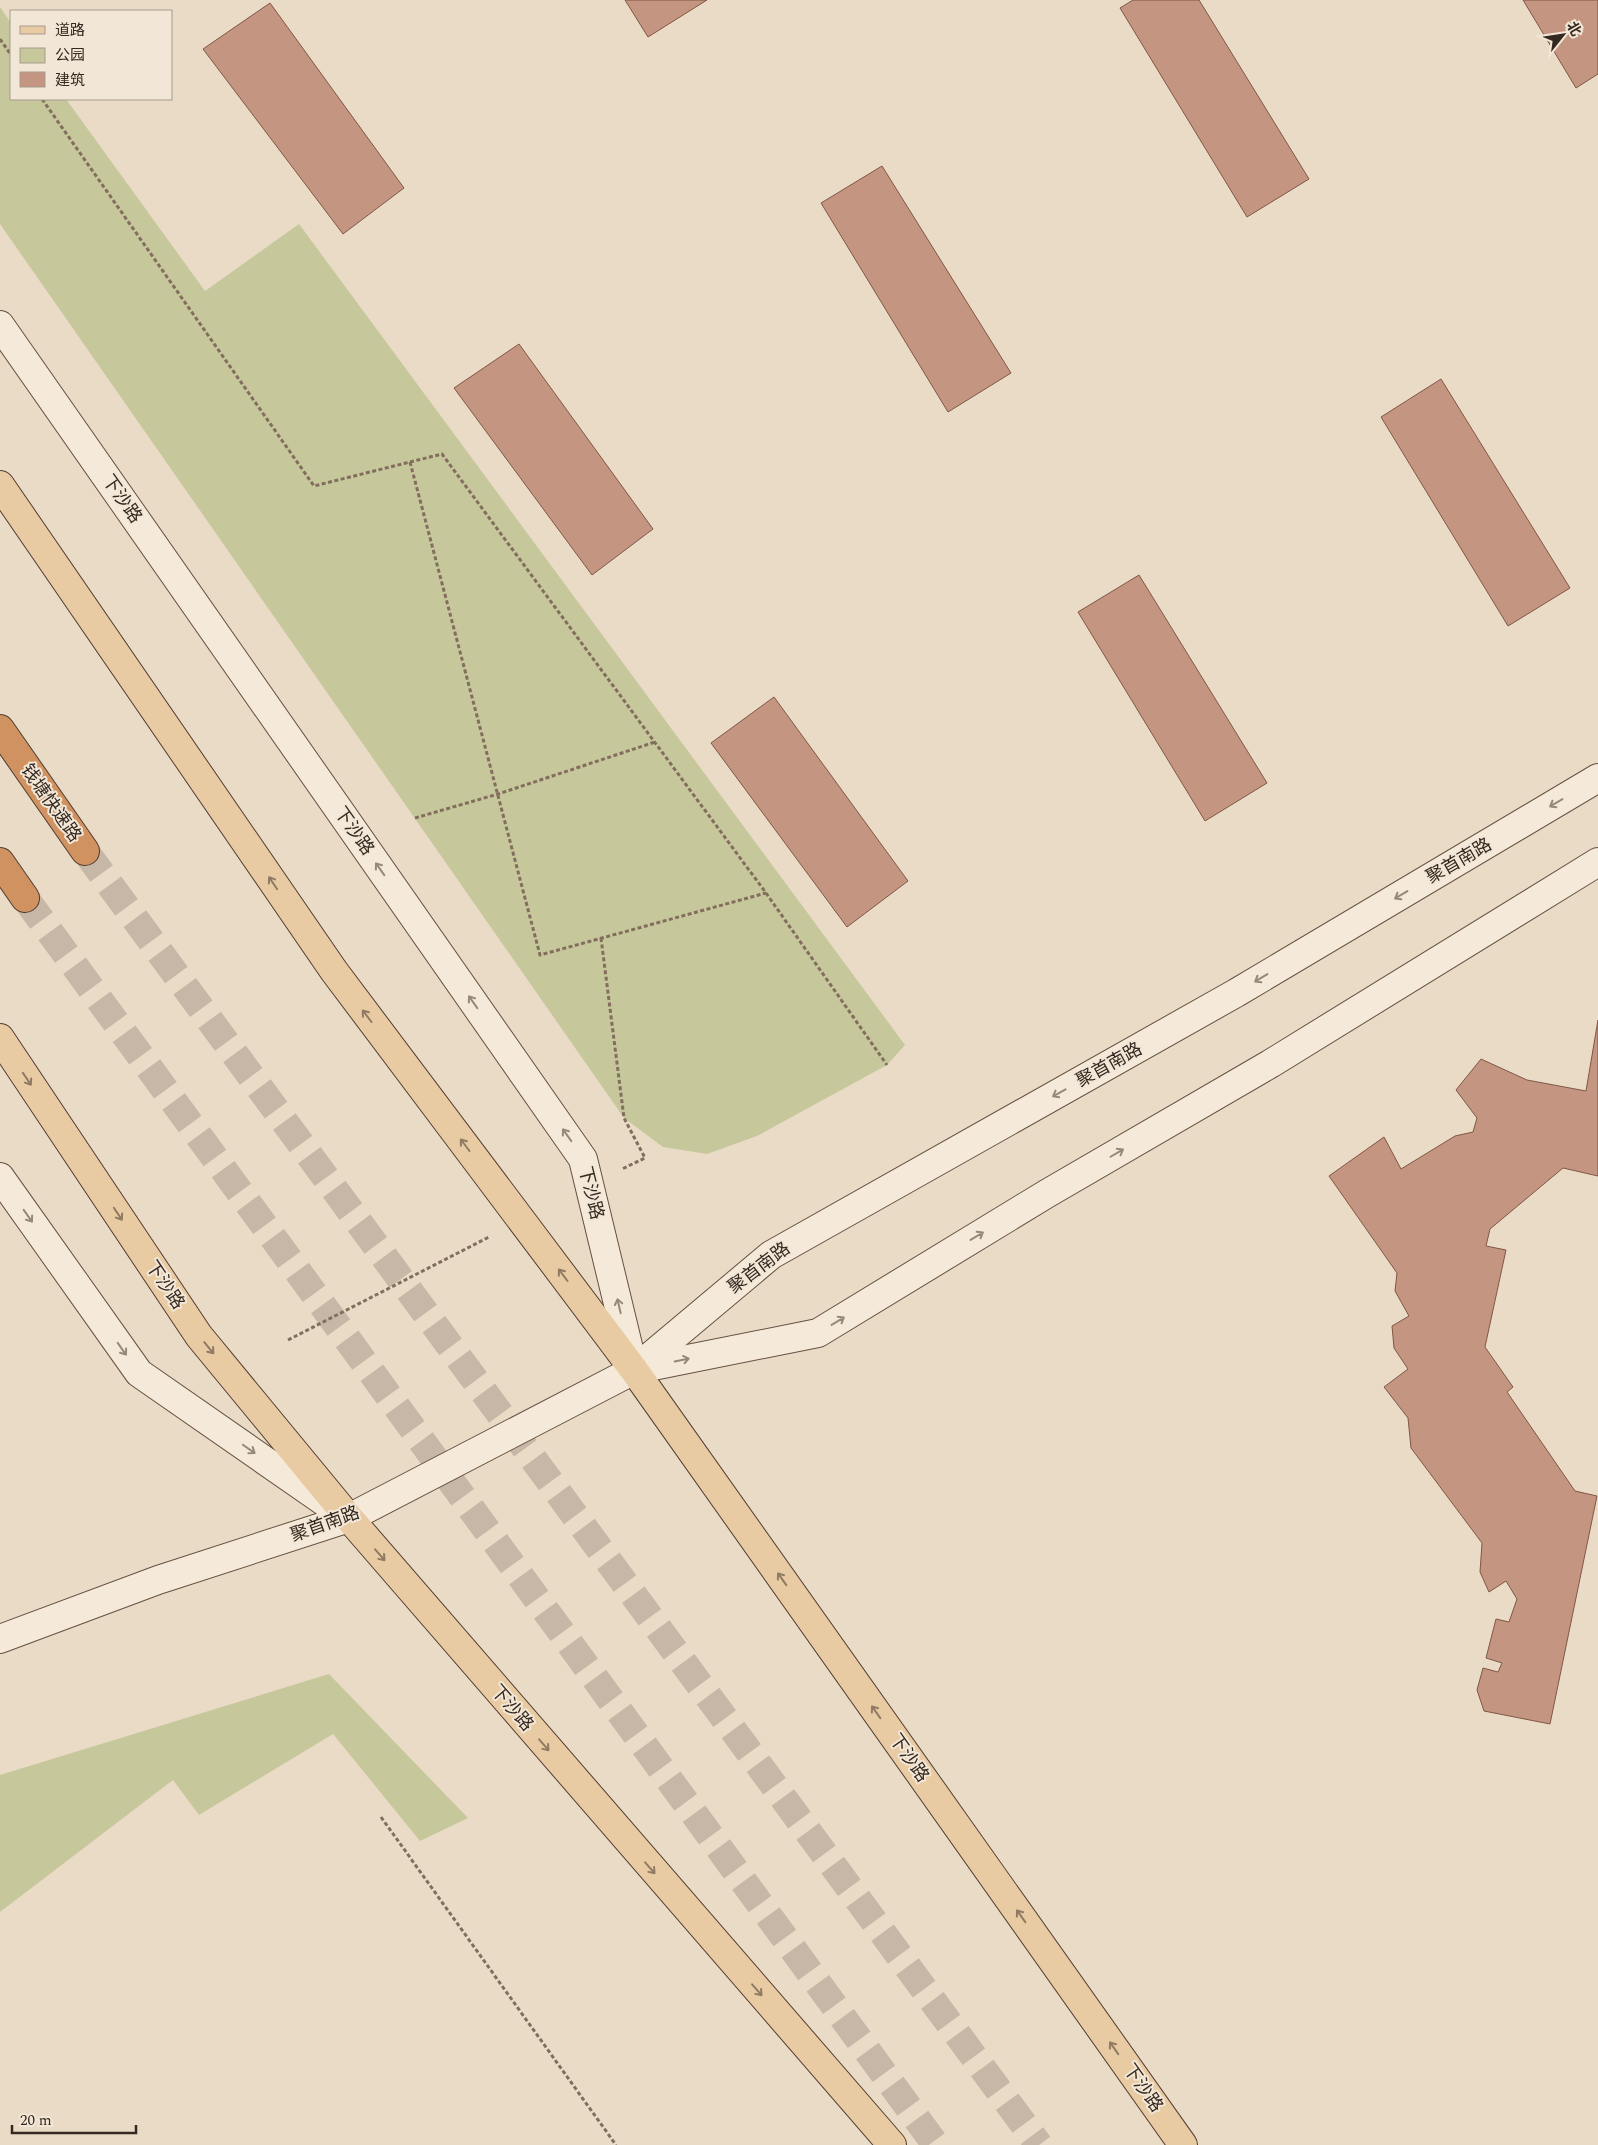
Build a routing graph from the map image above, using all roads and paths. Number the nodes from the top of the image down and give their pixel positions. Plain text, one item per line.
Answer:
1 (0, 38) edge
2 (10, 53) edge
3 (43, 100) edge
4 (0, 325) edge
5 (410, 461) junction
6 (0, 485) edge
7 (0, 730) edge
8 (655, 742) junction
9 (1598, 778) edge
10 (498, 794) junction
11 (416, 818) dead end
12 (85, 851) tunnel mouth
13 (0, 862) edge
14 (1598, 862) edge
15 (766, 893) junction
16 (25, 898) tunnel mouth
17 (0, 1038) edge
18 (887, 1065) dead end
19 (0, 1177) edge
20 (634, 1370) junction
21 (349, 1518) junction
22 (0, 1639) edge
23 (381, 1817) dead end
24 (616, 2145) edge
25 (892, 2145) edge
26 (1183, 2145) edge

1 - 2 path
3 - 5 path
20 -> 4 street, 下沙路
5 - 8 path
5 - 10 path
20 -> 6 main road, 下沙路
7 - 12 highway, 钱塘快速路
8 - 10 path
8 - 15 path
9 -> 20 street, 聚首南路
10 - 11 path
10 - 15 path
13 - 16 highway
20 -> 14 street, 聚首南路
15 - 18 path
17 -> 21 main road, 下沙路
19 -> 21 street, 下沙路
20 - 21 street, 聚首南路
26 -> 20 main road, 下沙路
21 - 22 street, 聚首南路
21 -> 25 main road, 下沙路
23 - 24 path

